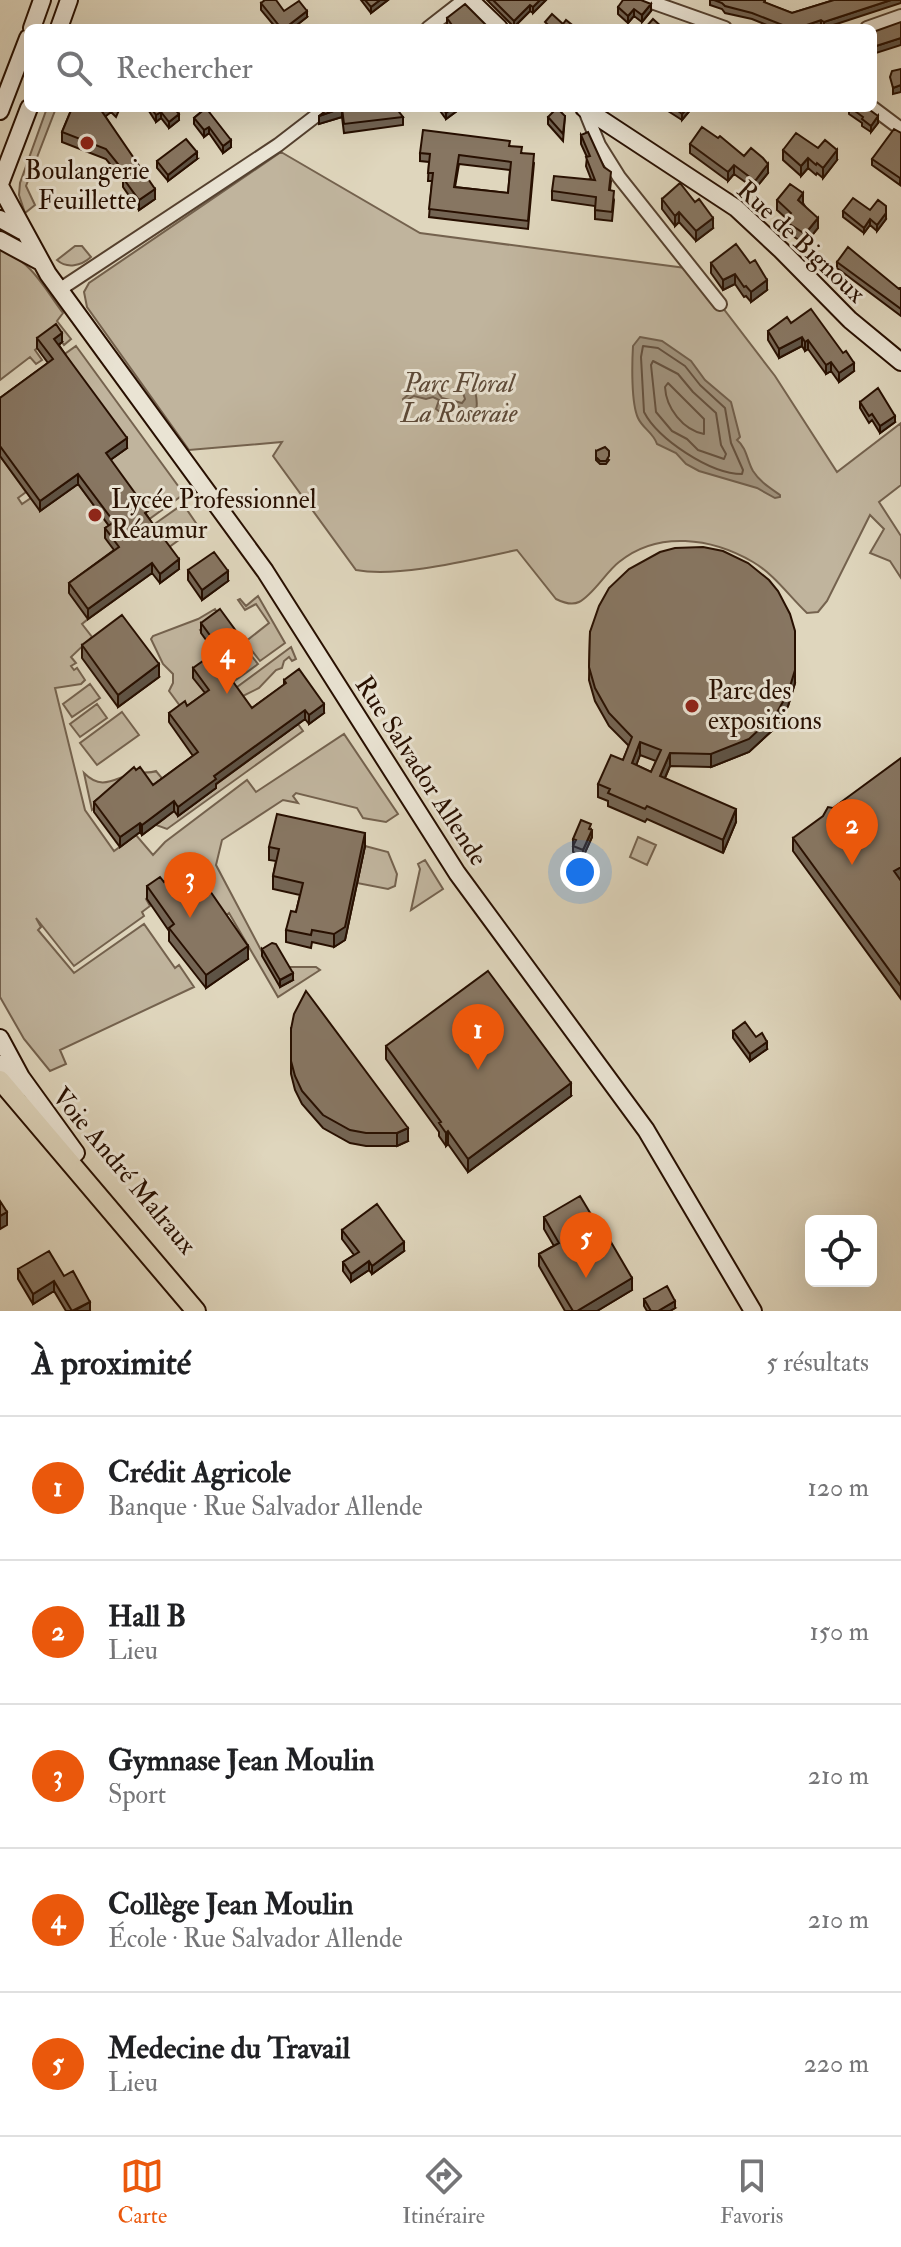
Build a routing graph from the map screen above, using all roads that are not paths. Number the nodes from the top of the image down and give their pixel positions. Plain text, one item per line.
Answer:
1 (42, 0) edge
2 (69, 0) edge
3 (464, 0) edge
4 (470, 0) edge
5 (646, 0) edge
6 (901, 16) edge
7 (33, 24) edge
8 (60, 24) edge
9 (433, 24) edge
10 (495, 24) edge
11 (714, 24) edge
12 (877, 24) edge
13 (24, 48) edge
14 (0, 111) edge
15 (877, 111) edge
16 (27, 112) edge
17 (321, 112) edge
18 (586, 112) edge
19 (590, 112) edge
20 (901, 129) edge
21 (6, 147) edge
22 (0, 185) edge
23 (0, 219) edge
24 (22, 231) junction
25 (6, 243) edge
26 (41, 262) junction
27 (59, 290) junction
28 (720, 304) dead end
29 (901, 362) edge
30 (0, 1038) edge
31 (0, 1064) edge
32 (0, 1080) edge
33 (0, 1095) edge
34 (73, 1157) junction
35 (196, 1311) edge
36 (209, 1311) edge
37 (753, 1311) edge

1 - 7 street
2 - 8 street
3 - 9 street
4 - 10 street
5 - 11 street
6 - 12 street
13 - 14 street
15 - 20 street
16 - 21 street
17 - 27 street
18 - 28 street
19 - 29 street, Rue de Bignoux
21 - 22 street
22 - 24 street
23 - 24 street, Rue Salvador Allende
24 - 26 street, Rue Salvador Allende
25 - 26 street, Rue Salvador Allende
26 - 27 street, Rue Salvador Allende
27 - 37 street, Rue Salvador Allende
30 - 34 street
31 - 34 street, Voie André Malraux
32 - 34 main road, Voie André Malraux
33 - 34 main road
34 - 35 main road, Voie André Malraux
34 - 36 main road, Voie André Malraux

